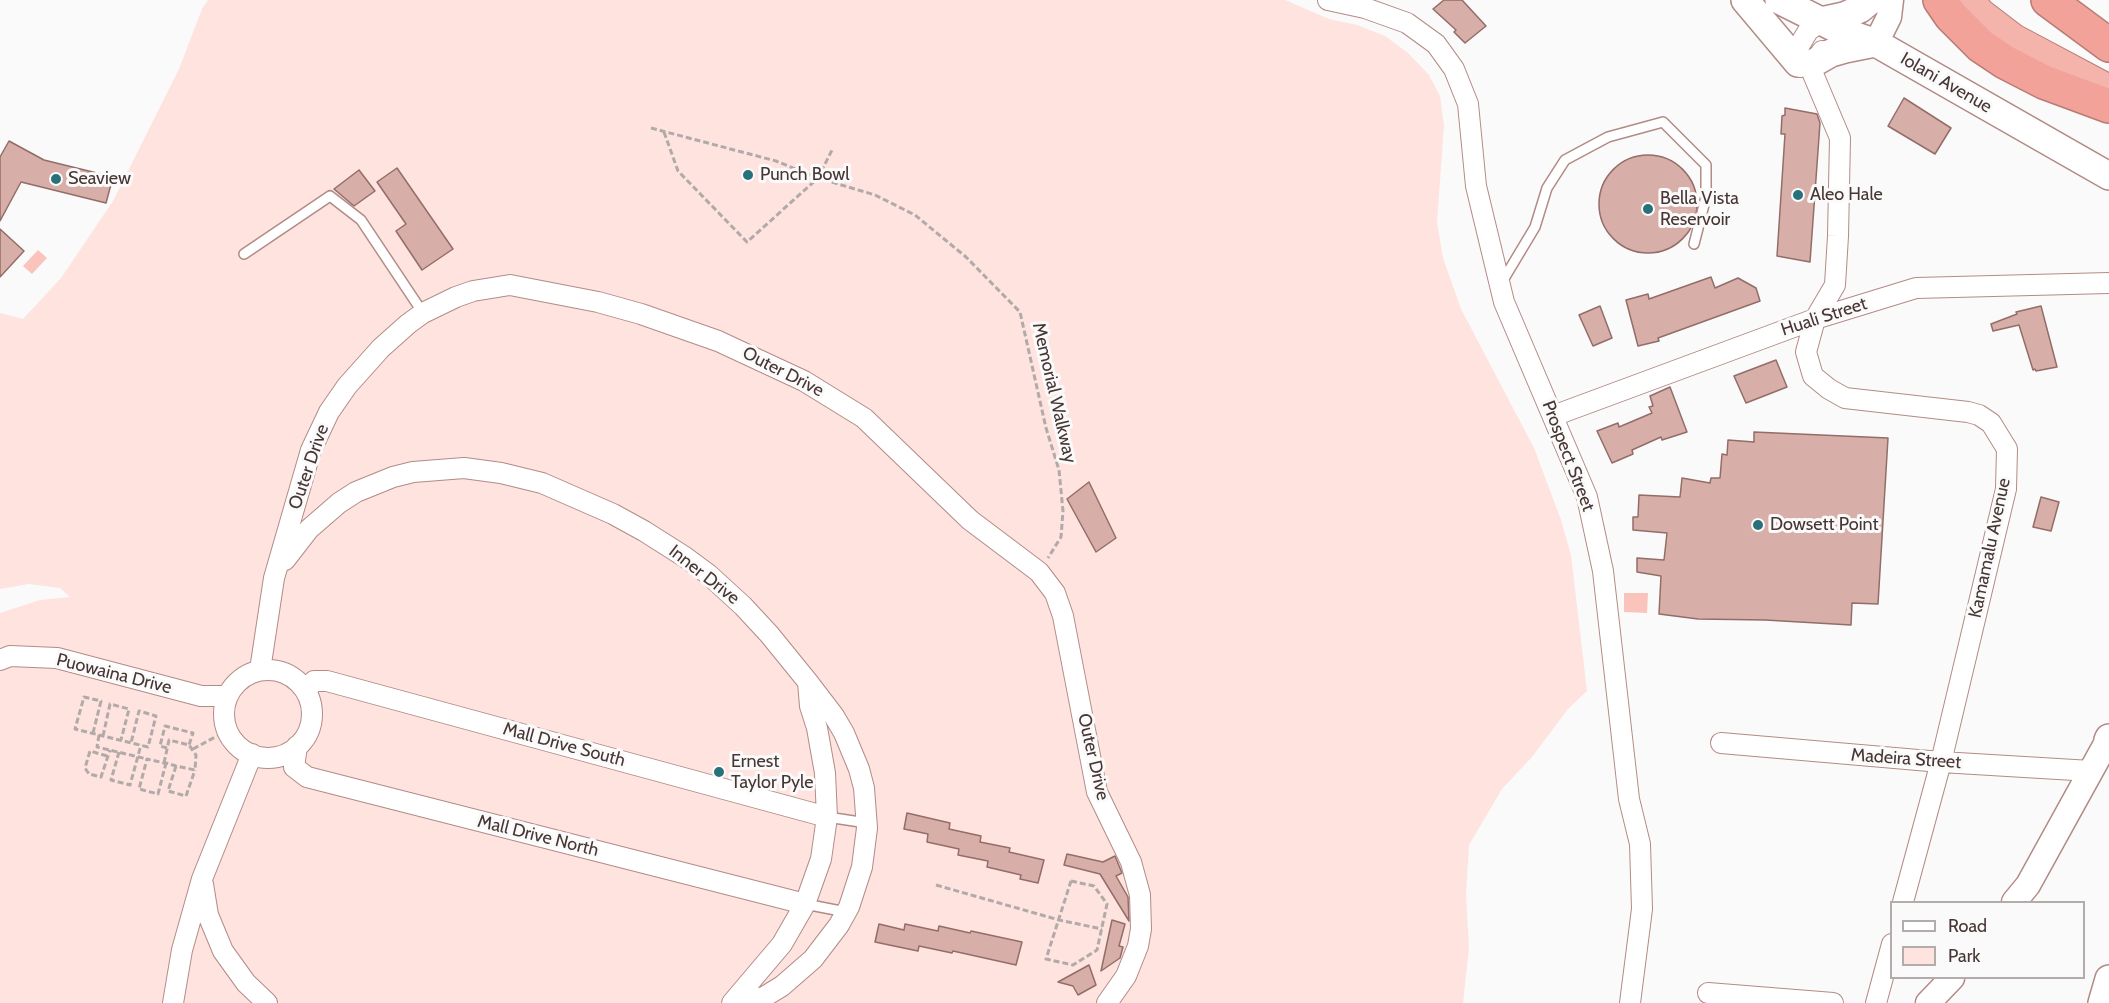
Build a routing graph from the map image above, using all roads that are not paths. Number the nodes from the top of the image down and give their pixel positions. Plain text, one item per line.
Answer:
1 (1330, 0) edge
2 (1745, 0) edge
3 (1779, 0) edge
4 (1870, 0) edge
5 (1891, 0) edge
6 (1940, 0) edge
7 (1968, 0) edge
8 (2048, 0) edge
9 (1828, 24) junction
10 (1876, 43) junction
11 (2109, 45) edge
12 (1807, 62) junction
13 (2109, 91) edge
14 (2109, 106) edge
15 (2071, 154) junction
16 (2109, 156) edge
17 (2109, 176) edge
18 (1694, 244) dead end
19 (244, 254) dead end
20 (2109, 283) edge
21 (1499, 286) junction
22 (423, 313) junction
23 (1815, 319) junction
24 (1553, 416) junction
25 (274, 578) junction
26 (0, 660) edge
27 (260, 670) junction
28 (807, 682) junction
29 (306, 690) junction
30 (228, 696) junction
31 (2109, 739) edge
32 (1721, 743) dead end
33 (297, 746) junction
34 (252, 754) junction
35 (1941, 762) junction
36 (2091, 771) junction
37 (827, 817) junction
38 (867, 823) junction
39 (202, 879) junction
40 (1904, 901) edge
41 (2016, 901) edge
42 (805, 904) junction
43 (846, 912) junction
44 (1890, 951) edge
45 (1951, 979) edge
46 (2109, 979) edge
47 (1708, 993) dead end
48 (173, 1003) edge
49 (267, 1003) edge
50 (734, 1003) edge
51 (1107, 1003) edge
52 (1630, 1003) edge
53 (1833, 1003) edge
54 (1876, 1003) edge
55 (1928, 1003) edge
56 (2102, 1003) edge

1 - 21 street, Prospect Street
2 - 12 main road
3 - 9 main road, Iolani Avenue
4 - 9 main road
5 - 10 street
6 - 14 highway
7 - 13 highway
8 - 11 highway
9 - 10 main road, Iolani Avenue
9 - 12 street
10 - 12 main road
10 - 15 main road, Iolani Avenue
12 - 23 street, Kamamalu Avenue
15 - 16 main road
15 - 17 main road, Iolani Avenue
18 - 21 lane
19 - 22 lane
20 - 23 street, Huali Street
21 - 24 street, Prospect Street
22 - 25 street, Outer Drive
22 - 51 street, Outer Drive
23 - 24 street, Huali Street
23 - 35 street, Kamamalu Avenue
24 - 52 street, Prospect Street
25 - 27 street, Outer Drive
25 - 28 street, Inner Drive
26 - 30 street, Puowaina Drive
27 - 29 street
27 - 30 street
28 - 37 street, Inner Drive
28 - 38 street
29 - 33 street
29 - 37 street, Mall Drive South
30 - 34 street
31 - 36 street
32 - 35 street, Madeira Street
33 - 34 street
33 - 42 street, Mall Drive North
34 - 39 street
35 - 36 street, Madeira Street
35 - 40 street, Kamamalu Avenue
36 - 41 street
37 - 38 lane
37 - 42 street, Inner Drive
38 - 43 street
39 - 48 street
39 - 49 street
42 - 43 lane
42 - 50 street, Inner Drive
43 - 50 street
44 - 54 street
45 - 55 street
46 - 56 main road
47 - 53 street

